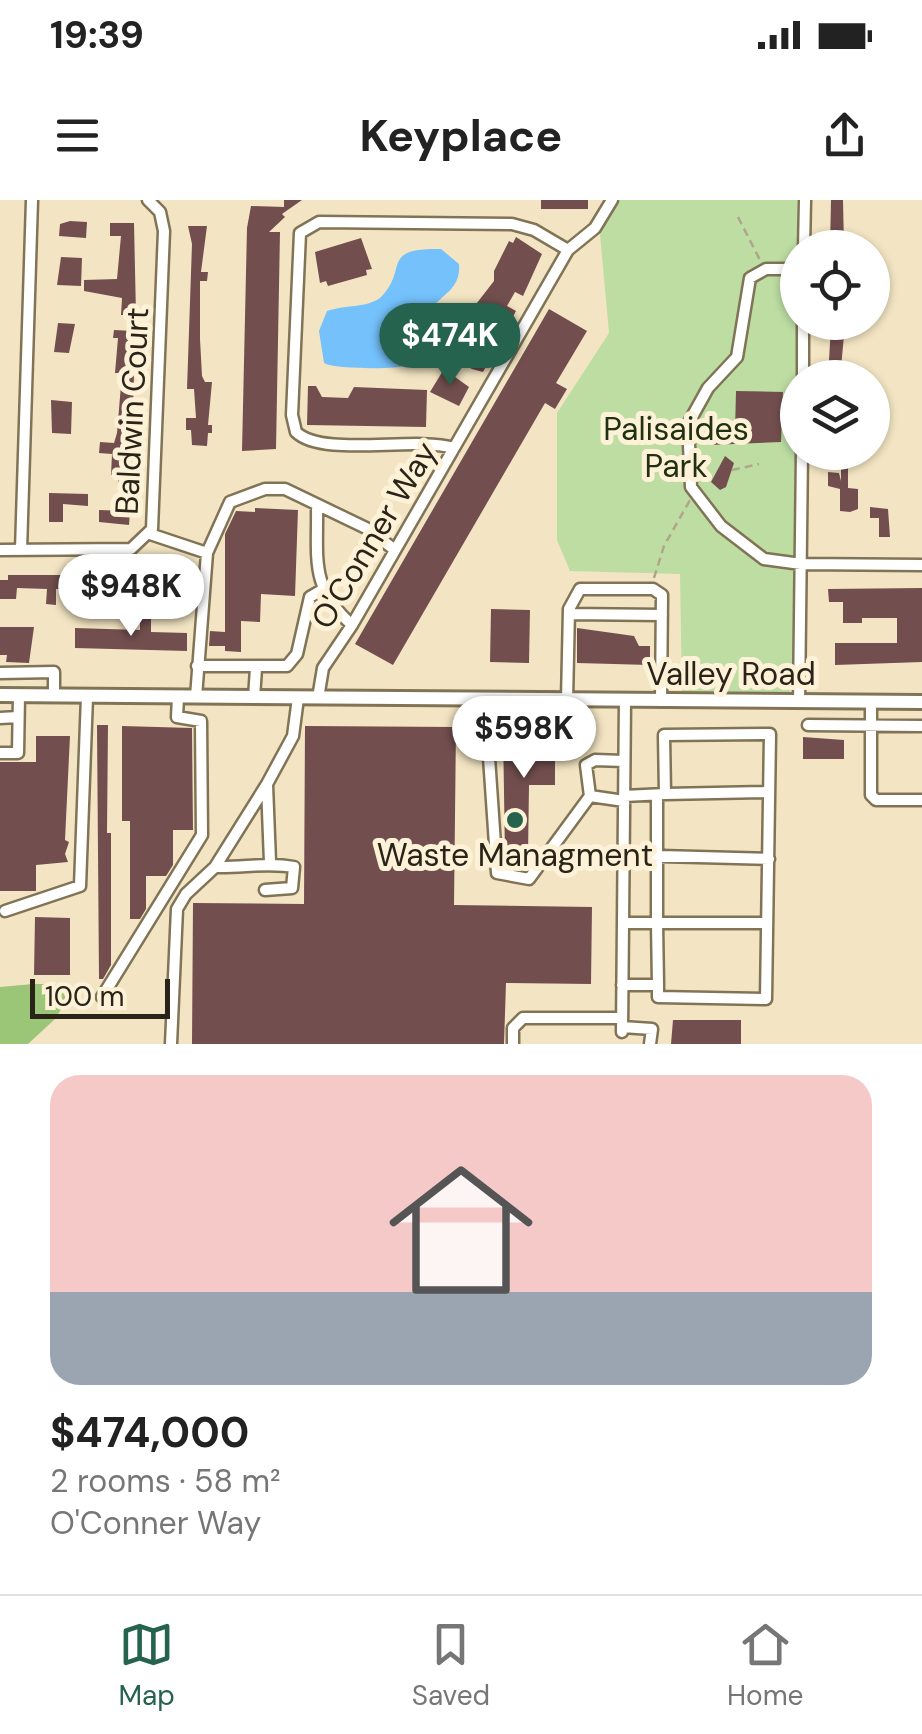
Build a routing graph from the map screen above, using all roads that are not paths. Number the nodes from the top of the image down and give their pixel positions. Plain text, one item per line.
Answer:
1 (32, 200) edge
2 (148, 200) edge
3 (612, 200) edge
4 (805, 200) edge
5 (804, 230) edge
6 (568, 250) junction
7 (780, 270) edge
8 (454, 448) junction
9 (802, 470) edge
10 (317, 505) junction
11 (150, 534) junction
12 (0, 550) edge
13 (21, 550) junction
14 (395, 550) junction
15 (207, 553) junction
16 (801, 564) junction
17 (922, 565) edge
18 (322, 590) junction
19 (568, 614) junction
20 (662, 615) junction
21 (352, 626) junction
22 (197, 666) junction
23 (256, 668) junction
24 (0, 673) edge
25 (0, 695) edge
26 (18, 696) junction
27 (54, 696) junction
28 (87, 696) junction
29 (178, 697) junction
30 (196, 697) junction
31 (254, 698) junction
32 (298, 698) junction
33 (318, 698) junction
34 (567, 700) junction
35 (625, 700) junction
36 (660, 700) junction
37 (799, 702) junction
38 (832, 702) junction
39 (871, 702) junction
40 (922, 702) edge
41 (18, 717) junction
42 (0, 718) edge
43 (808, 725) dead end
44 (832, 725) junction
45 (872, 725) junction
46 (922, 726) edge
47 (488, 744) dead end
48 (0, 753) edge
49 (624, 761) junction
50 (267, 784) junction
51 (766, 792) junction
52 (661, 794) junction
53 (590, 796) junction
54 (624, 798) junction
55 (922, 800) edge
56 (623, 855) junction
57 (657, 855) junction
58 (769, 859) junction
59 (270, 862) junction
60 (215, 867) junction
61 (265, 890) dead end
62 (5, 911) dead end
63 (623, 923) junction
64 (658, 923) junction
65 (766, 923) junction
66 (622, 985) junction
67 (658, 985) junction
68 (102, 997) dead end
69 (622, 1026) junction
70 (171, 1044) edge
71 (513, 1044) edge
72 (650, 1044) edge

1 - 13 street
2 - 11 street, Baldwin Court
3 - 6 street, O'Conner Way
4 - 5 street
6 - 8 street, O'Conner Way
6 - 8 street
7 - 16 street
8 - 14 street, O'Conner Way
9 - 16 street
10 - 14 street
10 - 15 street
10 - 18 street
11 - 13 street, Baldwin Court
11 - 15 street
12 - 13 street, Baldwin Court
14 - 21 street, O'Conner Way
15 - 22 street
16 - 17 street
16 - 37 street
18 - 21 street
18 - 23 street
19 - 20 street
19 - 20 street
19 - 34 street
20 - 36 street
21 - 33 street, O'Conner Way
22 - 23 street
22 - 30 street
23 - 31 street
24 - 27 street
25 - 26 main road, Valley Road
26 - 27 main road, Valley Road
26 - 41 street
27 - 28 main road, Valley Road
28 - 29 main road, Valley Road
28 - 62 street
29 - 30 main road, Valley Road
29 - 68 street
30 - 31 main road, Valley Road
31 - 32 main road, Valley Road
32 - 33 main road, Valley Road
32 - 50 street
33 - 34 main road, Valley Road
34 - 35 main road, Valley Road
35 - 36 main road, Valley Road
35 - 49 street
36 - 37 main road, Valley Road
37 - 38 main road, Valley Road
38 - 39 main road, Valley Road
38 - 44 street
39 - 40 main road, Valley Road
39 - 45 street
41 - 42 street
41 - 48 street
43 - 44 street
44 - 45 street
45 - 46 street
45 - 55 street
47 - 53 street
49 - 53 street
49 - 54 street
50 - 59 street
50 - 60 street
51 - 52 street
51 - 52 street
51 - 58 street
52 - 54 street
52 - 57 street
53 - 54 street
54 - 56 street
56 - 57 street
56 - 63 street
57 - 58 street
57 - 64 street
58 - 65 street
59 - 60 street
59 - 61 street
60 - 70 street
63 - 64 street
63 - 66 street
64 - 65 street
64 - 67 street
65 - 67 street
66 - 67 street
66 - 69 street
69 - 71 street
69 - 72 street

